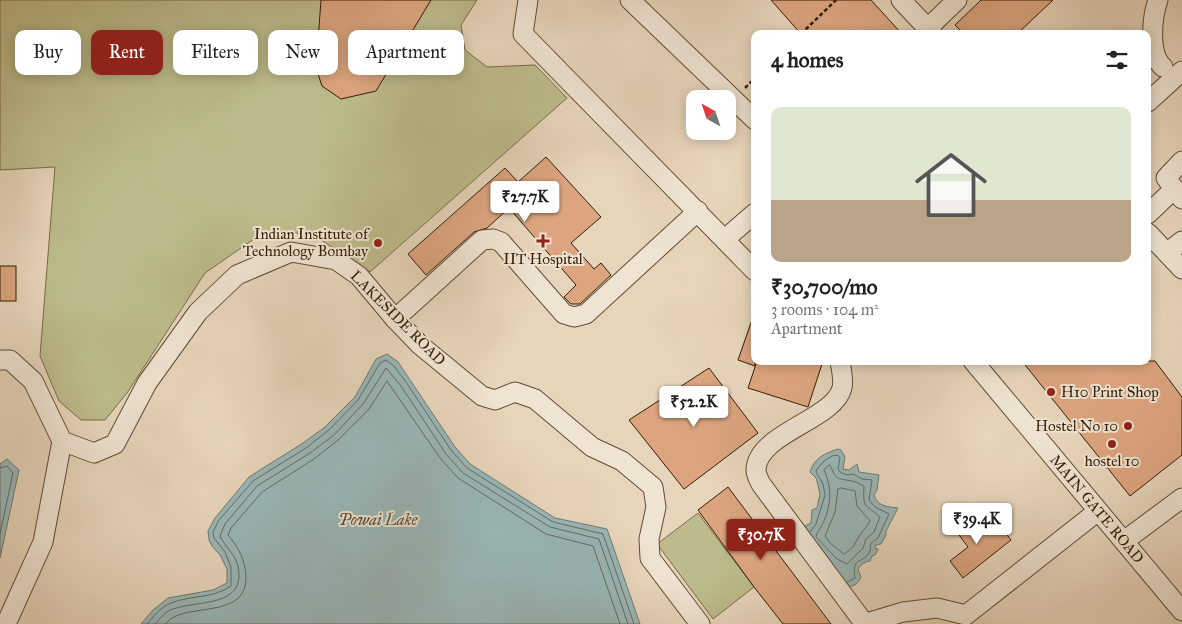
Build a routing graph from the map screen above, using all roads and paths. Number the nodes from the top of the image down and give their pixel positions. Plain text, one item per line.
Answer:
1 (528, 0) edge
2 (630, 0) edge
3 (836, 0) edge
4 (901, 0) edge
5 (957, 0) edge
6 (1158, 0) edge
7 (805, 30) edge
8 (930, 30) edge
9 (932, 30) edge
10 (1167, 72) edge
11 (1151, 97) edge
12 (751, 116) edge
13 (1182, 161) edge
14 (1178, 194) edge
15 (698, 211) junction
16 (1151, 212) edge
17 (751, 217) edge
18 (1151, 236) edge
19 (726, 239) junction
20 (1182, 241) edge
21 (1167, 253) junction
22 (751, 267) edge
23 (1182, 269) edge
24 (395, 319) junction
25 (0, 360) edge
26 (845, 365) edge
27 (976, 365) edge
28 (62, 441) junction
29 (1182, 498) edge
30 (1098, 511) junction
31 (1124, 541) junction
32 (1182, 611) edge
33 (971, 620) edge
34 (6, 624) edge
35 (700, 624) edge
36 (863, 624) edge

1 - 15 street
2 - 12 street
3 - 7 path
4 - 8 street
5 - 9 street
6 - 10 street
10 - 11 street
13 - 14 street
14 - 16 street
15 - 19 street
15 - 24 street
17 - 19 street
18 - 21 street
19 - 22 street
20 - 21 street
21 - 23 street
24 - 28 street, LAKESIDE ROAD
24 - 35 street, LAKESIDE ROAD
25 - 28 street
26 - 36 street
27 - 30 street, MAIN GATE ROAD
28 - 34 street
29 - 31 street
30 - 31 street, MAIN GATE ROAD
30 - 33 street
31 - 32 street, MAIN GATE ROAD
33 - 36 street

